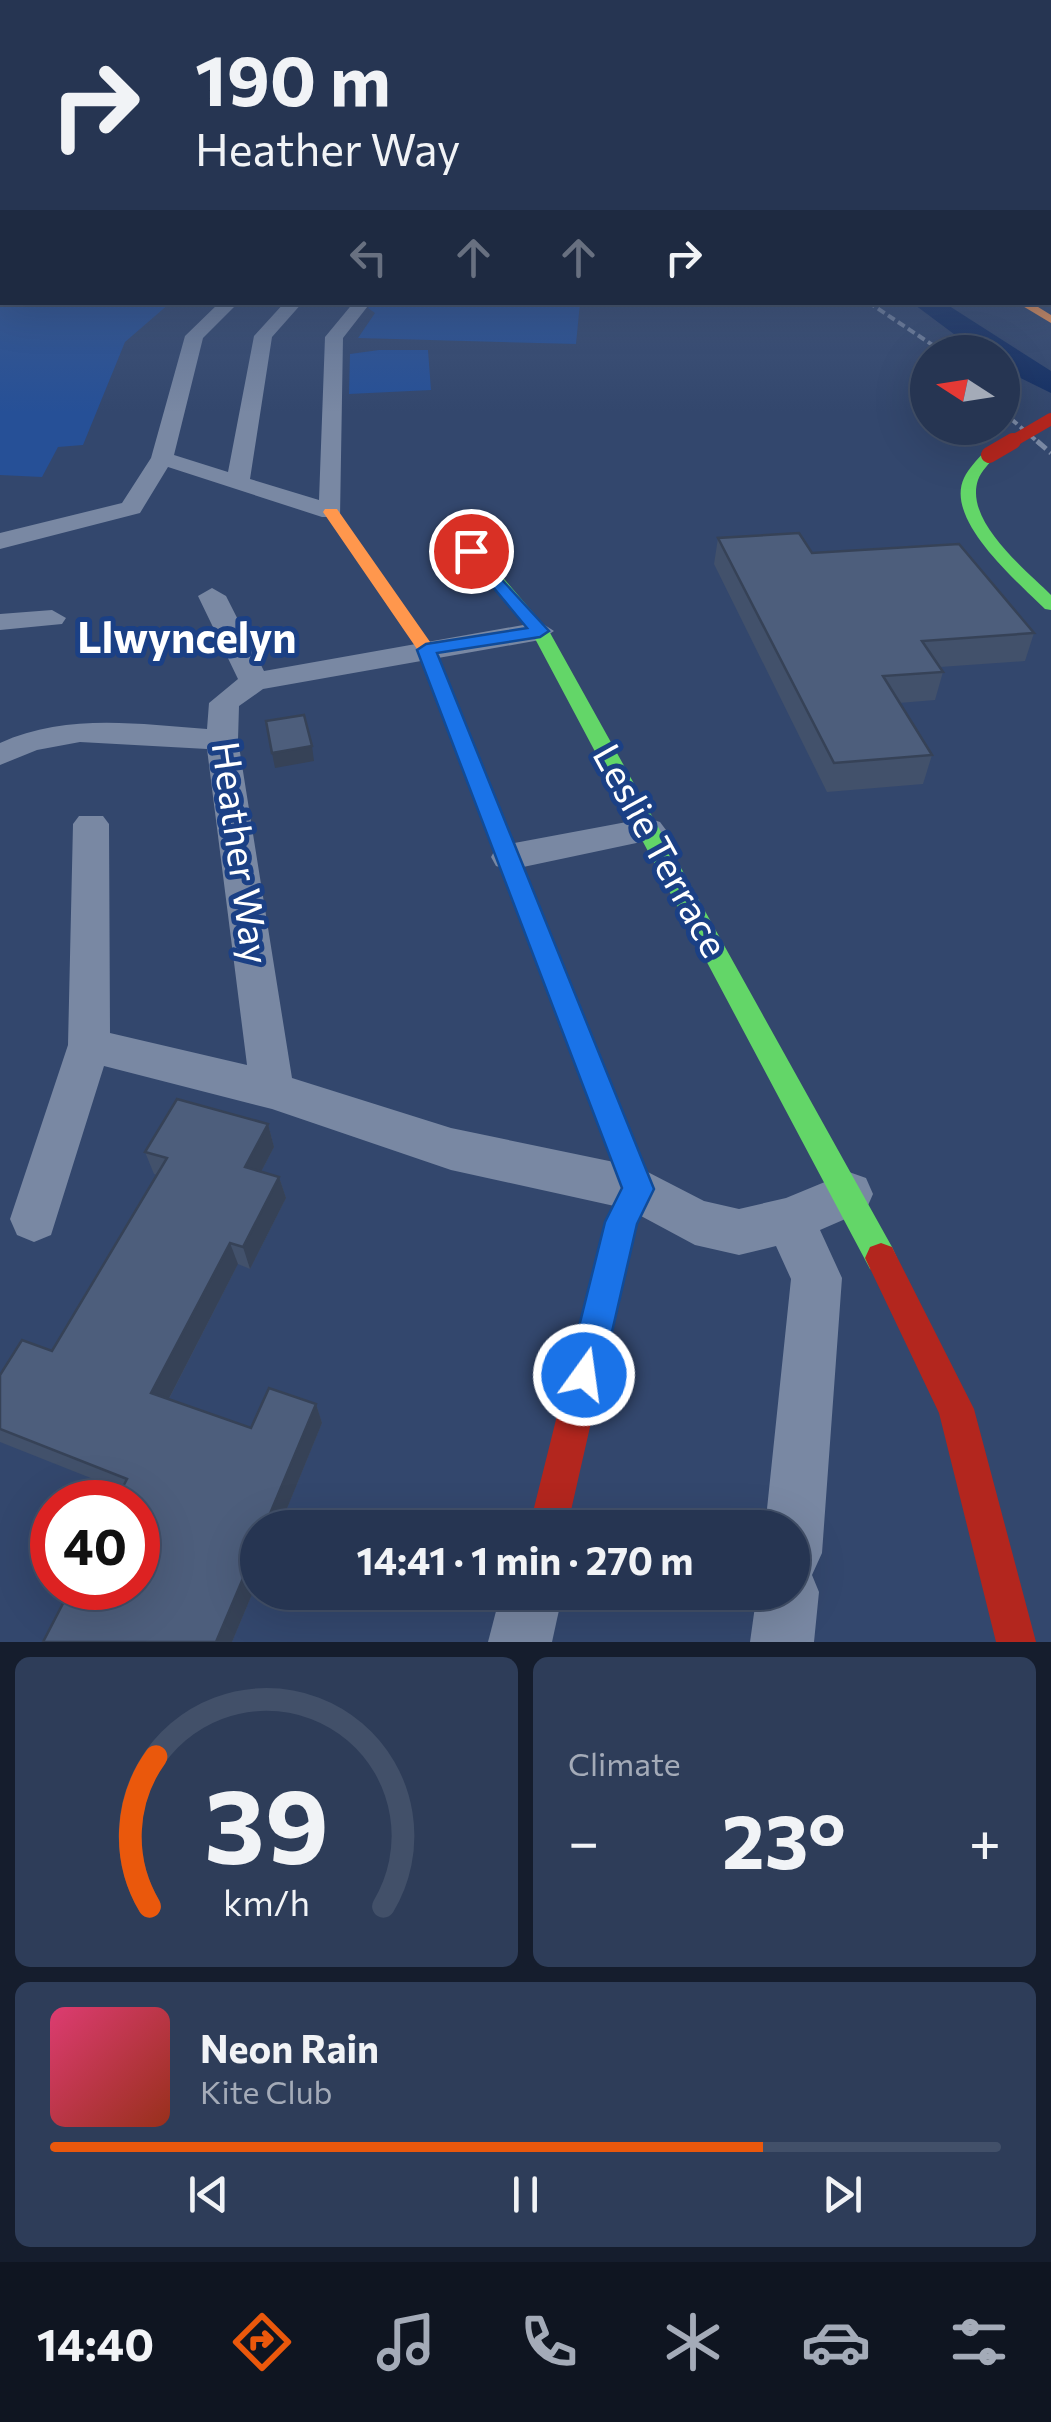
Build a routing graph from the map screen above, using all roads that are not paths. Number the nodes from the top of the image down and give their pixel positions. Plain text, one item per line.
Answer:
1 (228, 305) edge
2 (292, 305) edge
3 (361, 305) edge
4 (1026, 305) edge
5 (1051, 320) edge
6 (1051, 419) edge
7 (162, 458) junction
8 (238, 483) junction
9 (331, 512) junction
10 (448, 524) dead end
11 (0, 542) edge
12 (212, 596) dead end
13 (1051, 605) edge
14 (52, 618) dead end
15 (0, 622) edge
16 (540, 631) junction
17 (426, 650) junction
18 (254, 682) junction
19 (222, 740) junction
20 (0, 755) edge
21 (91, 824) dead end
22 (648, 830) junction
23 (509, 857) junction
24 (89, 1045) junction
25 (272, 1090) junction
26 (638, 1189) junction
27 (850, 1194) junction
28 (34, 1219) dead end
29 (790, 1220) junction
30 (552, 1510) edge
31 (796, 1510) edge
32 (528, 1610) edge
33 (786, 1610) edge
34 (520, 1642) edge
35 (782, 1642) edge
36 (1016, 1642) edge

1 - 7 street
2 - 8 street
3 - 9 street
4 - 5 street
6 - 13 street, bridge
7 - 8 street
7 - 11 street
8 - 9 street
9 - 17 street
10 - 16 street, Leslie Terrace
12 - 18 street
14 - 15 street
16 - 17 street
16 - 22 street, Leslie Terrace
17 - 18 street
17 - 23 street
18 - 19 street, Heather Way
19 - 20 street
19 - 25 street, Heather Way
21 - 24 street
22 - 23 street
22 - 27 street, Leslie Terrace
23 - 26 street
24 - 25 street
24 - 28 street
25 - 26 street
26 - 29 street
26 - 30 street
27 - 29 street
27 - 36 street, Leslie Terrace
29 - 31 street
32 - 34 street
33 - 35 street

